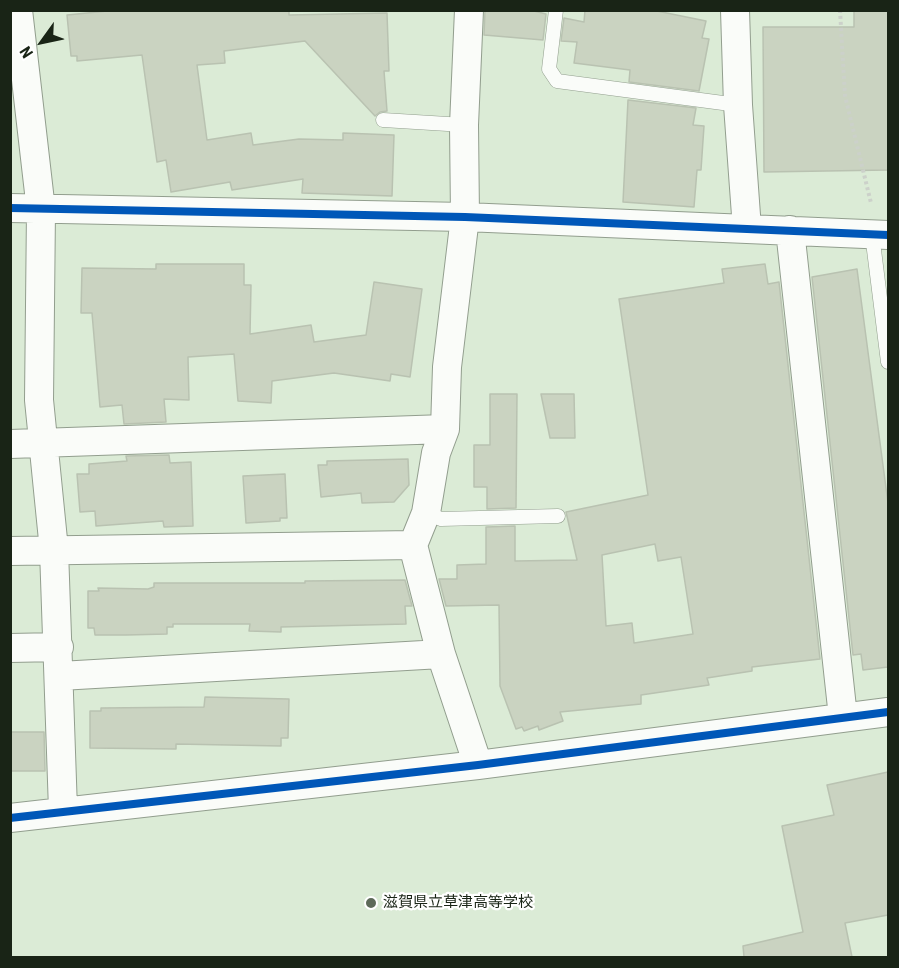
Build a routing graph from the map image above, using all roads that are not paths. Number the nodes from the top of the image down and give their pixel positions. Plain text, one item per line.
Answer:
1 (18, 10) edge
2 (469, 10) edge
3 (556, 10) edge
4 (735, 10) edge
5 (738, 105) junction
6 (383, 120) dead end
7 (464, 125) junction
8 (10, 208) edge
9 (41, 210) junction
10 (465, 217) junction
11 (747, 229) junction
12 (790, 230) junction
13 (880, 234) edge
14 (888, 362) edge
15 (445, 429) junction
16 (43, 443) junction
17 (10, 444) edge
18 (426, 513) junction
19 (558, 516) dead end
20 (413, 545) junction
21 (54, 550) junction
22 (10, 551) edge
23 (58, 647) junction
24 (10, 648) edge
25 (441, 654) junction
26 (60, 676) junction
27 (888, 712) edge
28 (843, 717) junction
29 (478, 765) junction
30 (63, 810) junction
31 (10, 818) edge

1 - 9 street
2 - 7 street
3 - 5 lane
4 - 5 street
5 - 11 street
6 - 7 lane
7 - 10 street
8 - 9 street
9 - 10 street
9 - 16 street
10 - 11 street
10 - 15 street
11 - 12 street
12 - 13 street
12 - 28 street
13 - 14 lane
15 - 16 street
15 - 18 street
16 - 17 street
16 - 21 street
18 - 19 lane
18 - 20 street
20 - 21 street
20 - 25 street
21 - 22 street
21 - 23 street
23 - 24 street
23 - 26 street
25 - 26 street
25 - 29 street
26 - 30 street
27 - 28 street
28 - 29 street
29 - 30 street
30 - 31 street

